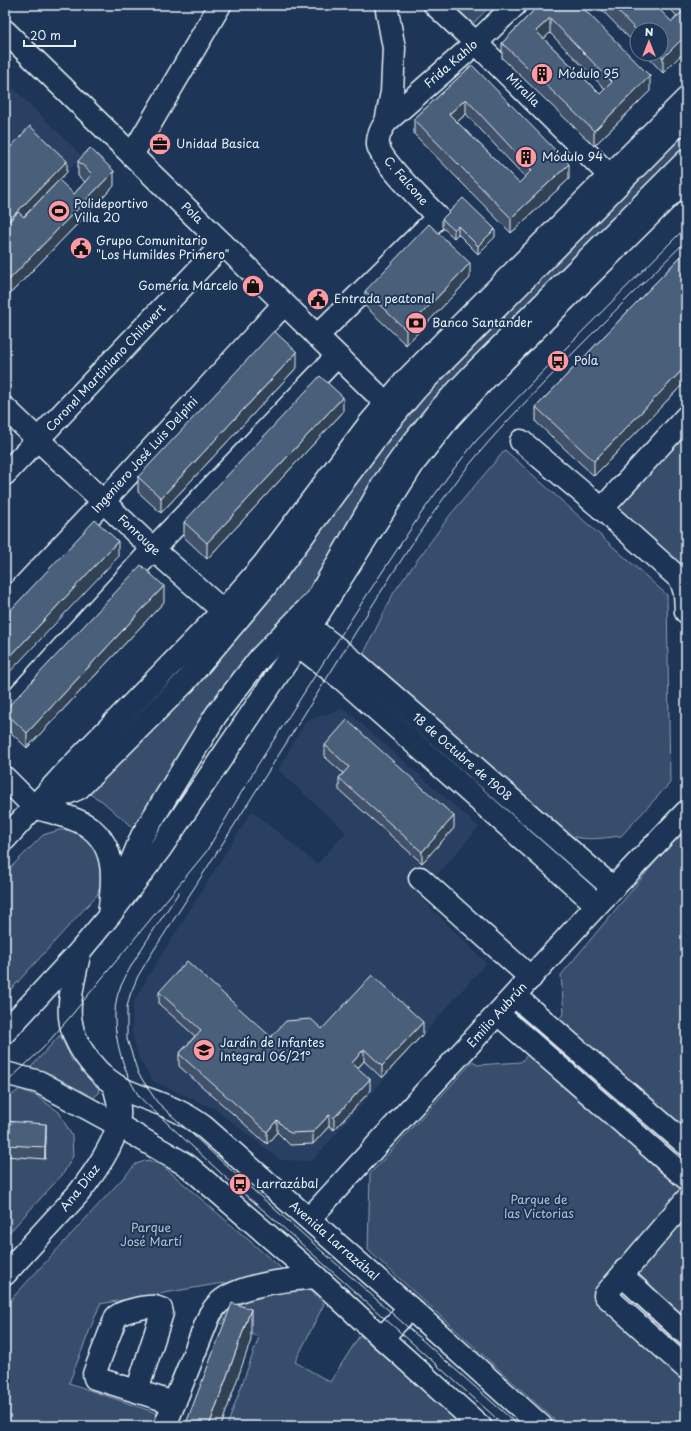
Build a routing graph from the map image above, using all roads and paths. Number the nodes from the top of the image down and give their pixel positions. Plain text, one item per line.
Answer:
1 (220, 5) edge
2 (386, 5) edge
3 (435, 5) edge
4 (515, 5) edge
5 (5, 31) edge
6 (476, 43) junction
7 (686, 99) edge
8 (686, 116) edge
9 (386, 122) junction
10 (132, 155) junction
11 (686, 161) edge
12 (610, 176) junction
13 (686, 179) edge
14 (223, 244) junction
15 (284, 304) junction
16 (317, 336) junction
17 (337, 356) junction
18 (5, 408) edge
19 (391, 408) junction
20 (686, 417) edge
21 (38, 440) junction
22 (521, 441) dead end
23 (5, 474) edge
24 (103, 502) junction
25 (602, 510) junction
26 (153, 549) junction
27 (5, 606) edge
28 (223, 611) junction
29 (686, 612) edge
30 (310, 626) junction
31 (298, 645) junction
32 (5, 712) edge
33 (5, 778) edge
34 (34, 807) junction
35 (686, 812) edge
36 (5, 839) edge
37 (420, 878) dead end
38 (613, 888) junction
39 (597, 905) junction
40 (109, 916) junction
41 (80, 951) junction
42 (531, 978) junction
43 (515, 996) junction
44 (498, 1014) junction
45 (5, 1032) edge
46 (5, 1073) edge
47 (114, 1086) junction
48 (118, 1125) junction
49 (686, 1144) edge
50 (686, 1178) edge
51 (686, 1200) edge
52 (309, 1219) junction
53 (625, 1270) junction
54 (5, 1274) edge
55 (316, 1276) junction
56 (410, 1308) junction
57 (686, 1334) edge
58 (382, 1338) junction
59 (686, 1368) edge
60 (138, 1391) dead end
61 (174, 1403) junction
62 (165, 1426) edge
63 (480, 1426) edge
64 (541, 1426) edge

1 - 10 street
2 - 9 street
3 - 6 street, Miralla
4 - 6 street, Frida Kahlo
5 - 10 street, Pola
6 - 9 street, Frida Kahlo
6 - 12 street, Miralla
7 - 12 street
8 - 19 street
9 - 16 street, C. Falcone
10 - 14 street, Pola
11 - 40 street
12 - 19 street
13 - 30 street
14 - 15 street, Pola
14 - 21 street, Coronel Martiniano Chilavert
15 - 16 street, Pola
15 - 24 street, Ingeniero José Luis Delpini
16 - 17 street, Pola
17 - 19 street, Pola
17 - 26 street
18 - 21 street, Fonrouge
19 - 28 street
19 - 34 street
20 - 25 street
21 - 23 street, Coronel Martiniano Chilavert
21 - 24 street, Fonrouge
22 - 25 street
24 - 26 street, Fonrouge
24 - 27 street, Ingeniero José Luis Delpini
25 - 29 street
26 - 28 street, Fonrouge
26 - 32 street
28 - 34 street
30 - 31 street
30 - 38 street, 18 de Octubre de 1908
31 - 39 street, 18 de Octubre de 1908
31 - 40 street
33 - 34 street
34 - 36 street
34 - 40 street
35 - 38 street, Emilio Aubrún
37 - 42 street
38 - 39 street, Emilio Aubrún
39 - 42 street, Emilio Aubrún
40 - 41 street
41 - 45 street
41 - 47 street, Avenida Larrazábal
42 - 43 street, Emilio Aubrún
43 - 44 street, Emilio Aubrún
43 - 49 street
44 - 50 street
44 - 52 street, Emilio Aubrún
46 - 48 street
47 - 48 street, Ana Díaz
47 - 52 street, Avenida Larrazábal
48 - 54 street, Ana Díaz
48 - 55 street
51 - 53 street
52 - 56 street, Avenida Larrazábal
53 - 57 street
53 - 59 street
55 - 58 street
55 - 61 street
56 - 58 street
56 - 64 street, Avenida Larrazábal
58 - 63 street
60 - 61 street
61 - 62 street

